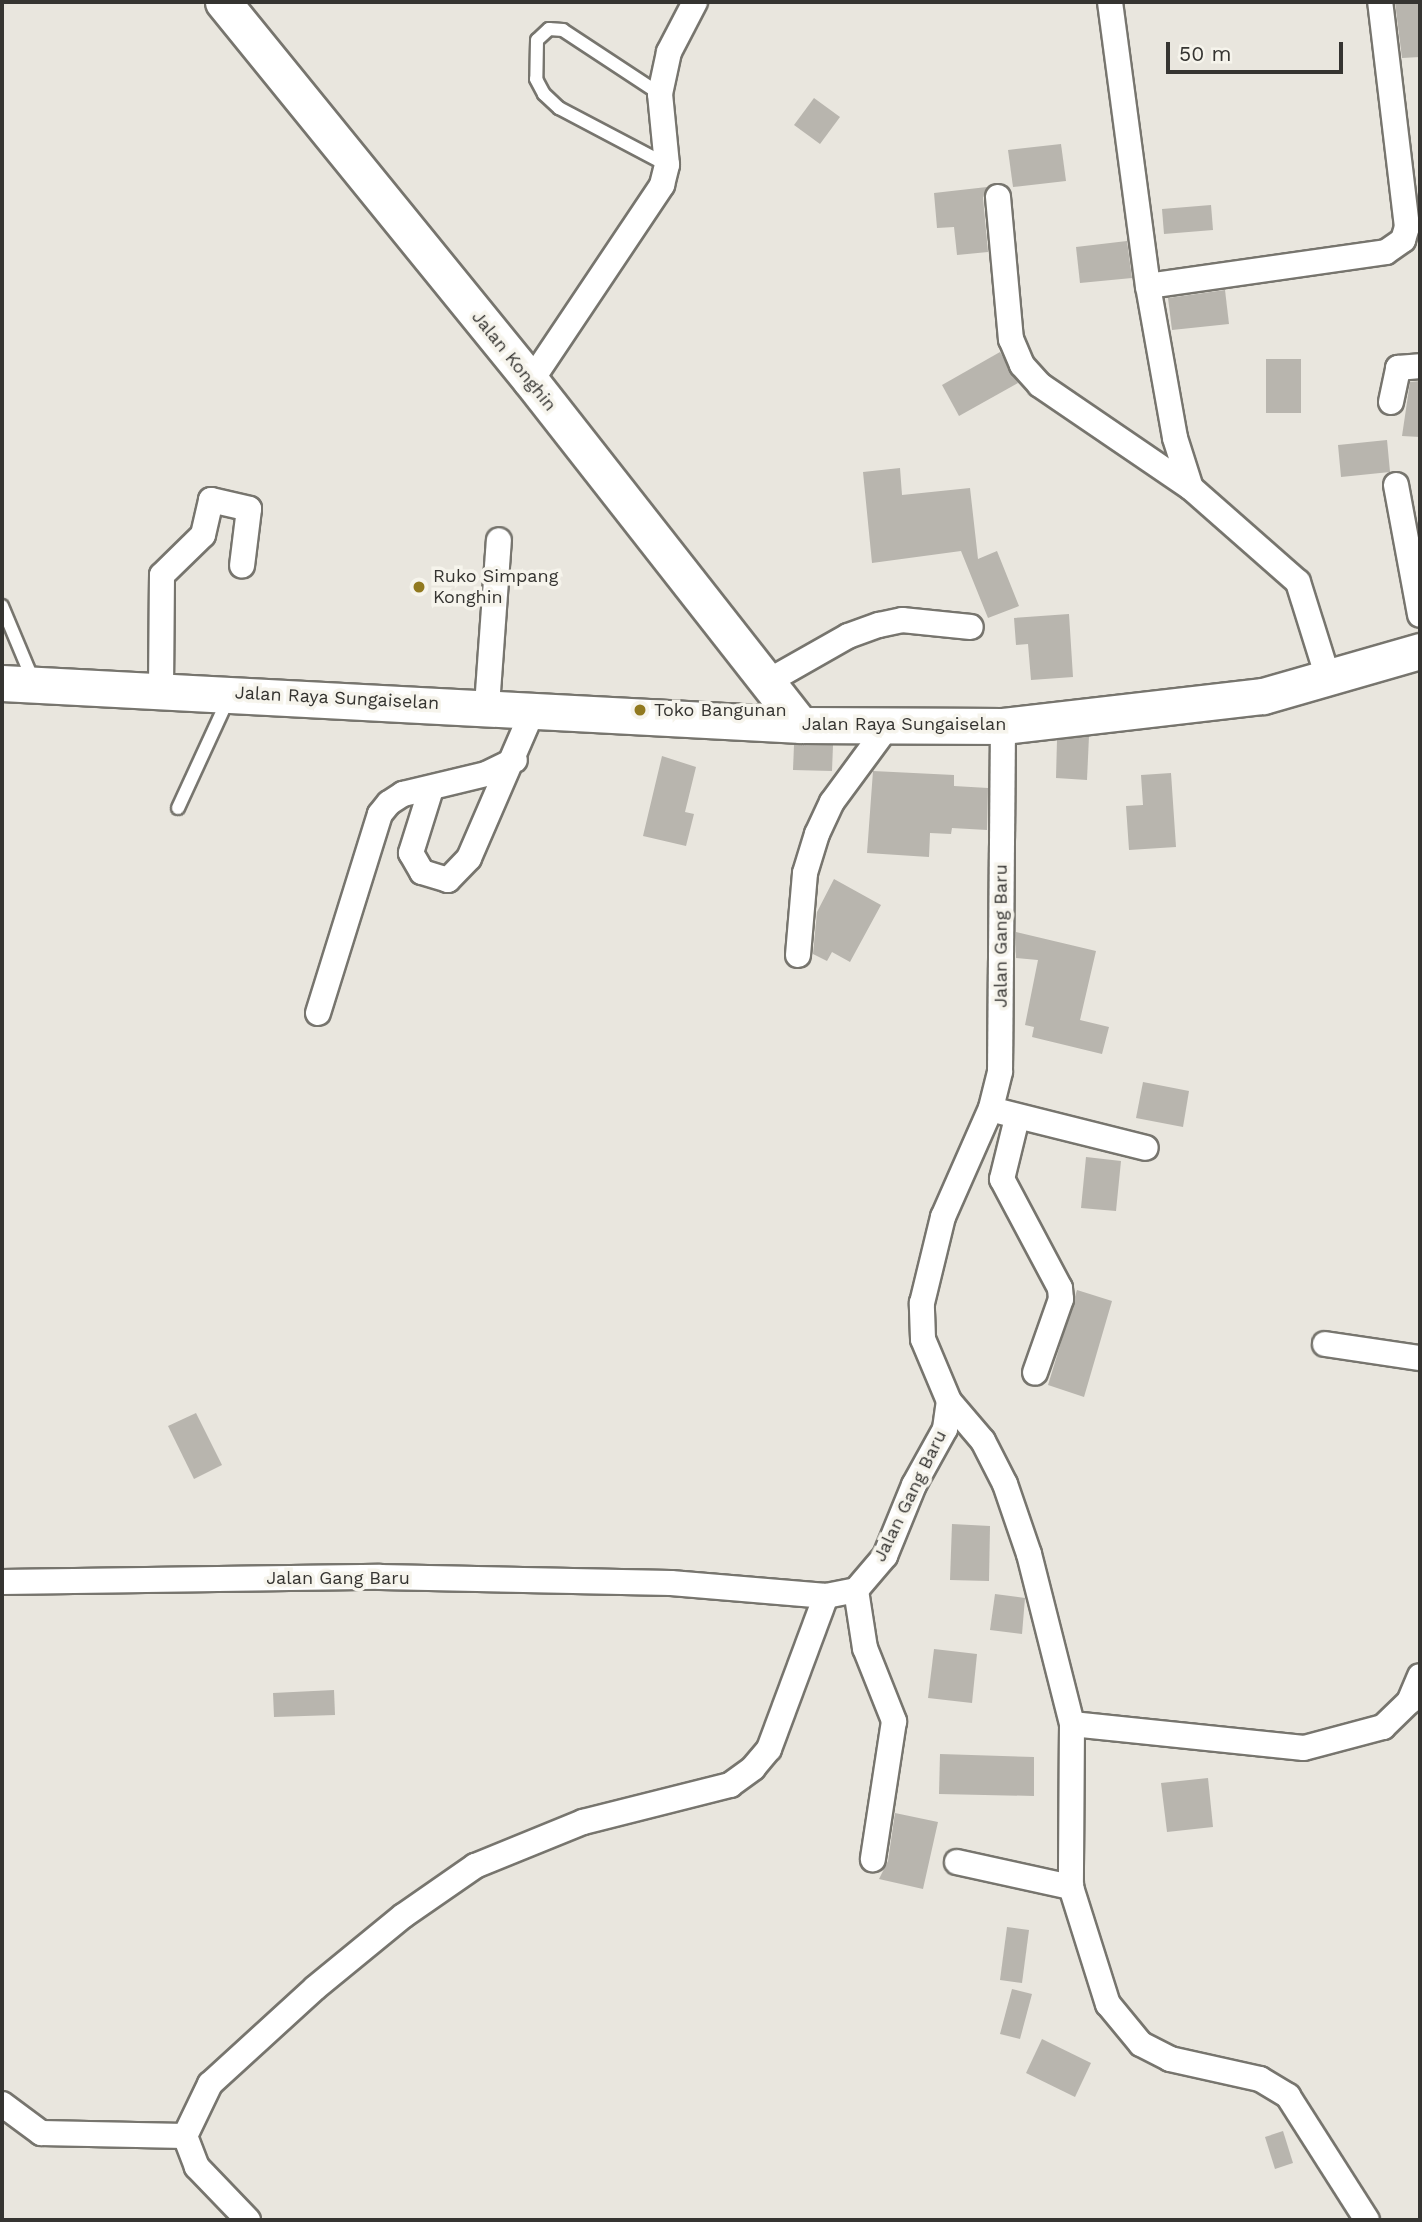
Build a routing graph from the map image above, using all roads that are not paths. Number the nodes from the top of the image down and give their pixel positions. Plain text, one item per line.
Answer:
1 (223, 2) edge
2 (695, 2) edge
3 (1111, 2) edge
4 (1380, 2) edge
5 (660, 94) junction
6 (667, 165) junction
7 (998, 197) dead end
8 (1148, 286) junction
9 (1420, 366) edge
10 (531, 381) junction
11 (1391, 402) dead end
12 (1396, 485) dead end
13 (1191, 488) junction
14 (499, 540) dead end
15 (242, 566) dead end
16 (2, 606) edge
17 (1420, 615) edge
18 (971, 626) dead end
19 (1420, 651) edge
20 (1328, 678) junction
21 (767, 682) junction
22 (18, 684) edge
23 (161, 689) junction
24 (231, 692) junction
25 (487, 706) junction
26 (534, 708) junction
27 (801, 725) junction
28 (1003, 726) junction
29 (887, 727) junction
30 (515, 760) junction
31 (432, 789) junction
32 (178, 808) dead end
33 (798, 955) dead end
34 (318, 1013) dead end
35 (991, 1108) junction
36 (1017, 1118) junction
37 (1146, 1148) dead end
38 (1325, 1344) dead end
39 (1420, 1358) edge
40 (1035, 1373) dead end
41 (949, 1401) junction
42 (2, 1582) edge
43 (856, 1590) junction
44 (826, 1596) junction
45 (1420, 1676) edge
46 (1072, 1724) junction
47 (873, 1859) dead end
48 (957, 1862) dead end
49 (1070, 1887) junction
50 (2, 2104) edge
51 (185, 2136) junction
52 (248, 2220) edge
53 (1367, 2220) edge

1 - 10 main road, Jalan Konghin
2 - 5 street
3 - 8 street
4 - 8 street
5 - 6 street
5 - 6 lane
6 - 10 street
7 - 13 street
8 - 13 street
9 - 11 street
10 - 21 main road, Jalan Konghin
12 - 17 street
13 - 20 street
14 - 25 street
15 - 23 street
16 - 22 lane
18 - 21 street
19 - 20 main road, Jalan Raya Sungaiselan
20 - 28 main road, Jalan Raya Sungaiselan
21 - 27 main road, Jalan Konghin
22 - 23 main road, Jalan Raya Sungaiselan
23 - 24 main road, Jalan Raya Sungaiselan
24 - 25 main road, Jalan Raya Sungaiselan
24 - 32 lane
25 - 26 main road, Jalan Raya Sungaiselan
26 - 27 main road, Jalan Raya Sungaiselan
26 - 30 street
27 - 29 main road, Jalan Raya Sungaiselan
28 - 29 main road, Jalan Raya Sungaiselan
28 - 35 street, Jalan Gang Baru
29 - 33 street
30 - 31 street
30 - 31 street
31 - 34 street
35 - 36 street
35 - 41 street, Jalan Gang Baru
36 - 37 street
36 - 40 street
38 - 39 street
41 - 43 street, Jalan Gang Baru
41 - 46 street
42 - 44 street, Jalan Gang Baru
43 - 44 street, Jalan Gang Baru
43 - 47 street
44 - 51 street
45 - 46 street
46 - 49 street
48 - 49 street
49 - 53 street
50 - 51 street
51 - 52 street

